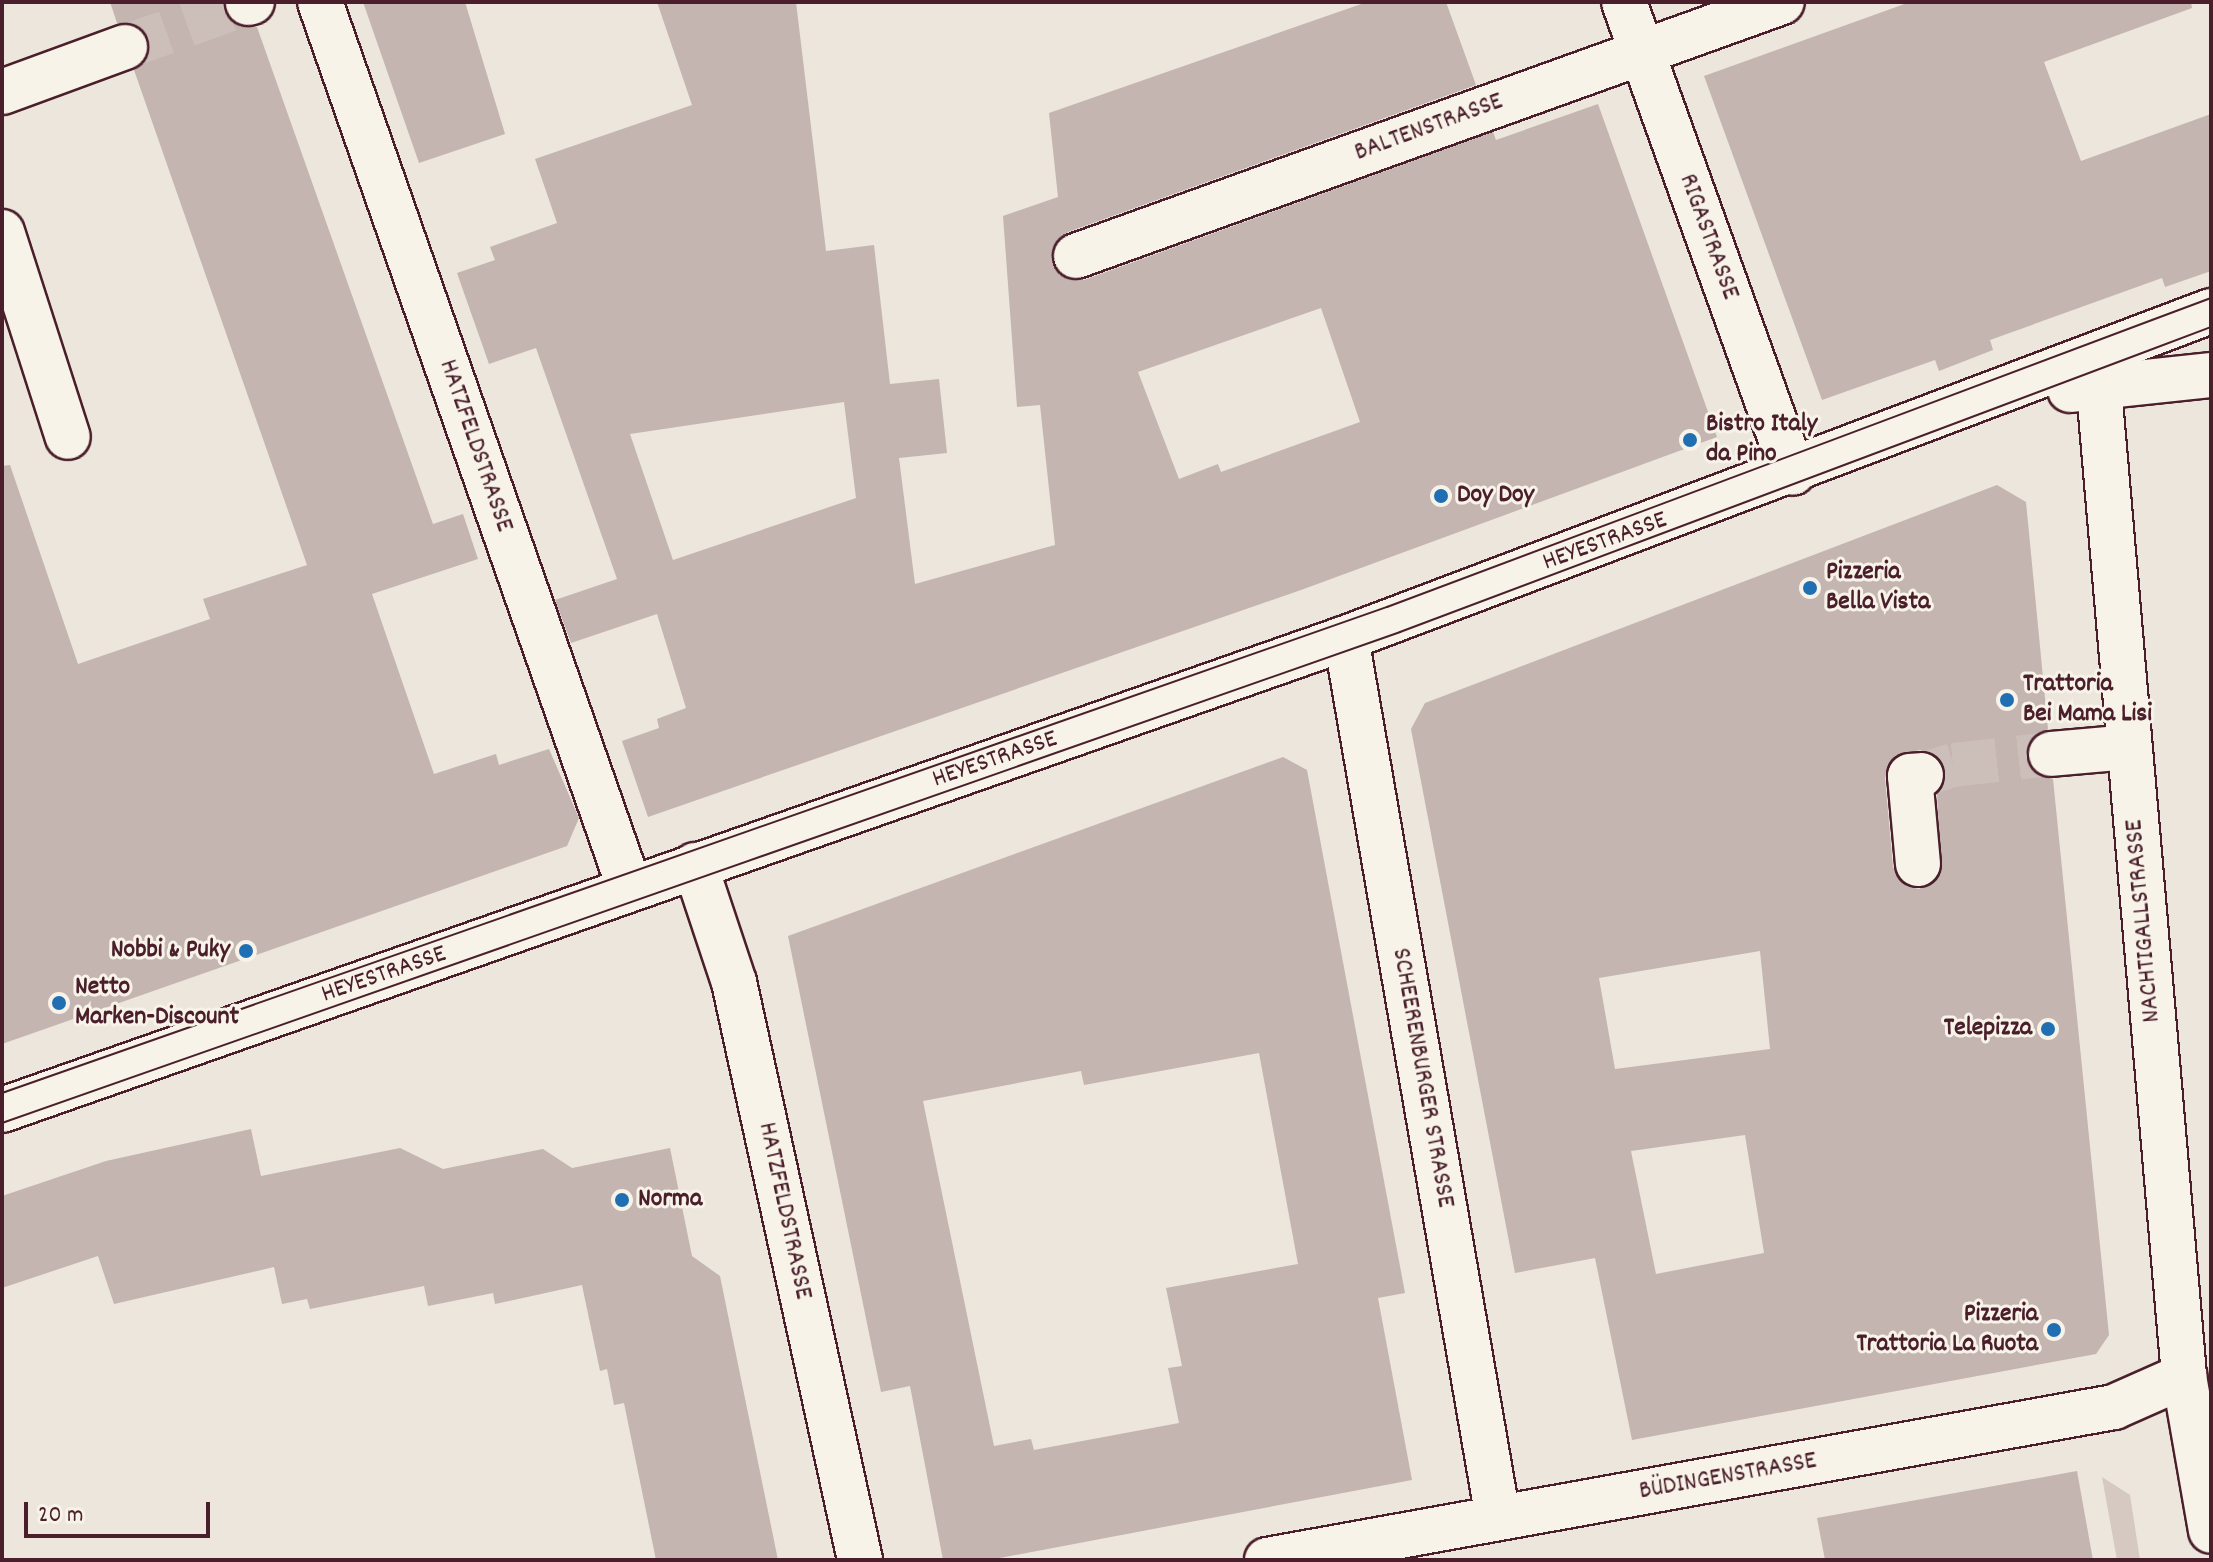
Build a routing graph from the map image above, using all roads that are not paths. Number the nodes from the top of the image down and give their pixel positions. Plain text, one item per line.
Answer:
1 (320, 2) edge
2 (1624, 2) edge
3 (1782, 2) edge
4 (125, 47) tunnel mouth
5 (1642, 51) junction
6 (2, 92) edge
7 (2, 232) edge
8 (1076, 256) dead end
9 (2211, 311) edge
10 (2098, 371) junction
11 (2211, 375) edge
12 (68, 437) dead end
13 (1793, 473) junction
14 (1346, 638) junction
15 (2129, 747) junction
16 (2051, 754) tunnel mouth
17 (1921, 775) dead end
18 (1918, 864) dead end
19 (695, 865) junction
20 (630, 889) junction
21 (2, 1110) edge
22 (2184, 1376) junction
23 (2208, 1485) edge
24 (1498, 1518) junction
25 (2211, 1531) edge
26 (860, 1560) edge
27 (1267, 1560) edge

1 - 20 street, HATZFELDSTRASSE
2 - 5 street, RIGASTRASSE
3 - 5 street, BALTENSTRASSE
4 - 6 street
5 - 8 street, BALTENSTRASSE
5 - 13 street, RIGASTRASSE
7 - 12 street
9 - 10 street, HEYESTRASSE
10 - 11 street, HEYESTRASSE
10 - 13 street, HEYESTRASSE
10 - 15 street, NACHTIGALLSTRASSE
13 - 14 street, HEYESTRASSE
14 - 19 street, HEYESTRASSE
14 - 24 street, SCHEERENBURGER STRASSE
15 - 16 street
15 - 22 street, NACHTIGALLSTRASSE
17 - 18 street
19 - 20 street, HEYESTRASSE
19 - 26 street, HATZFELDSTRASSE
20 - 21 street, HEYESTRASSE
22 - 23 street, NACHTIGALLSTRASSE
22 - 24 street, BÜDINGENSTRASSE
23 - 25 street, NACHTIGALLSTRASSE
24 - 27 street, BÜDINGENSTRASSE

